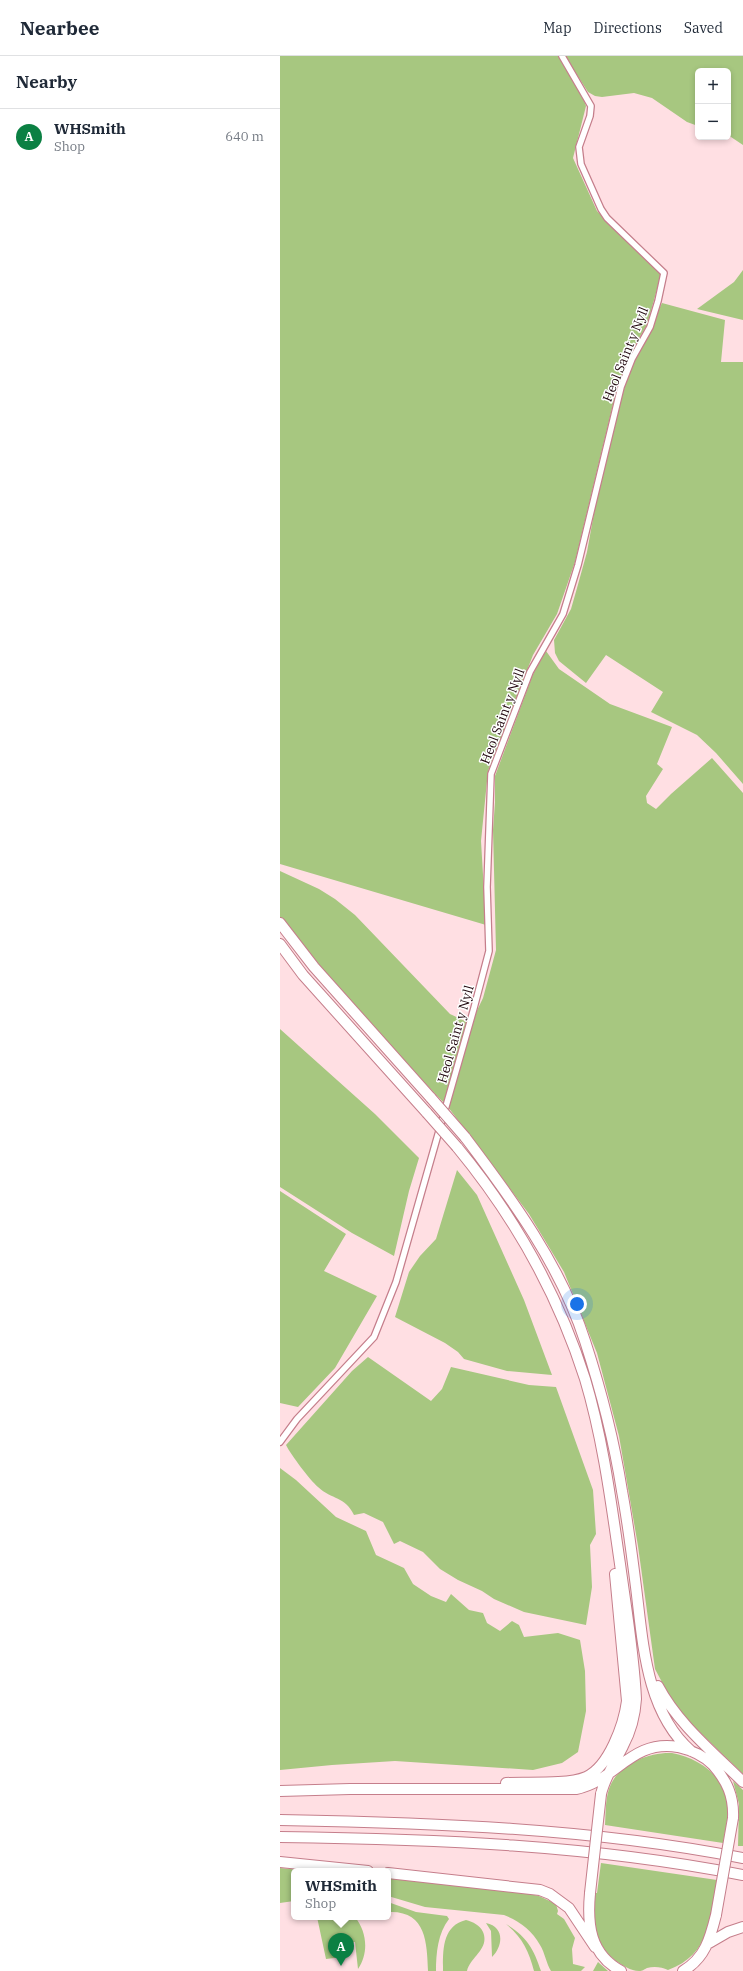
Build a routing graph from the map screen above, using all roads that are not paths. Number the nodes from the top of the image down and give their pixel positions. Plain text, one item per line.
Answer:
1 (562, 56) edge
2 (280, 923) edge
3 (280, 944) edge
4 (280, 1442) edge
5 (612, 1502) junction
6 (650, 1672) junction
7 (691, 1751) junction
8 (711, 1763) junction
9 (610, 1772) junction
10 (743, 1782) edge
11 (743, 1786) edge
12 (388, 1789) junction
13 (280, 1791) edge
14 (280, 1820) edge
15 (280, 1837) edge
16 (743, 1858) edge
17 (280, 1862) edge
18 (339, 1868) edge
19 (391, 1873) edge
20 (743, 1875) edge
21 (743, 1927) edge
22 (709, 1943) junction
23 (595, 1947) junction
24 (620, 1971) edge
25 (682, 1971) edge

1 - 4 street, Heol Saint y Nyll
2 - 6 highway, bridge
3 - 5 highway, bridge
5 - 9 highway
5 - 12 highway
6 - 7 highway
6 - 10 highway
7 - 8 highway
7 - 9 highway
8 - 11 highway
8 - 22 highway, bridge
9 - 12 highway
9 - 23 highway, bridge
12 - 13 highway
14 - 16 highway
15 - 20 highway
17 - 18 highway
19 - 23 highway
21 - 22 highway
22 - 25 highway
23 - 24 highway

